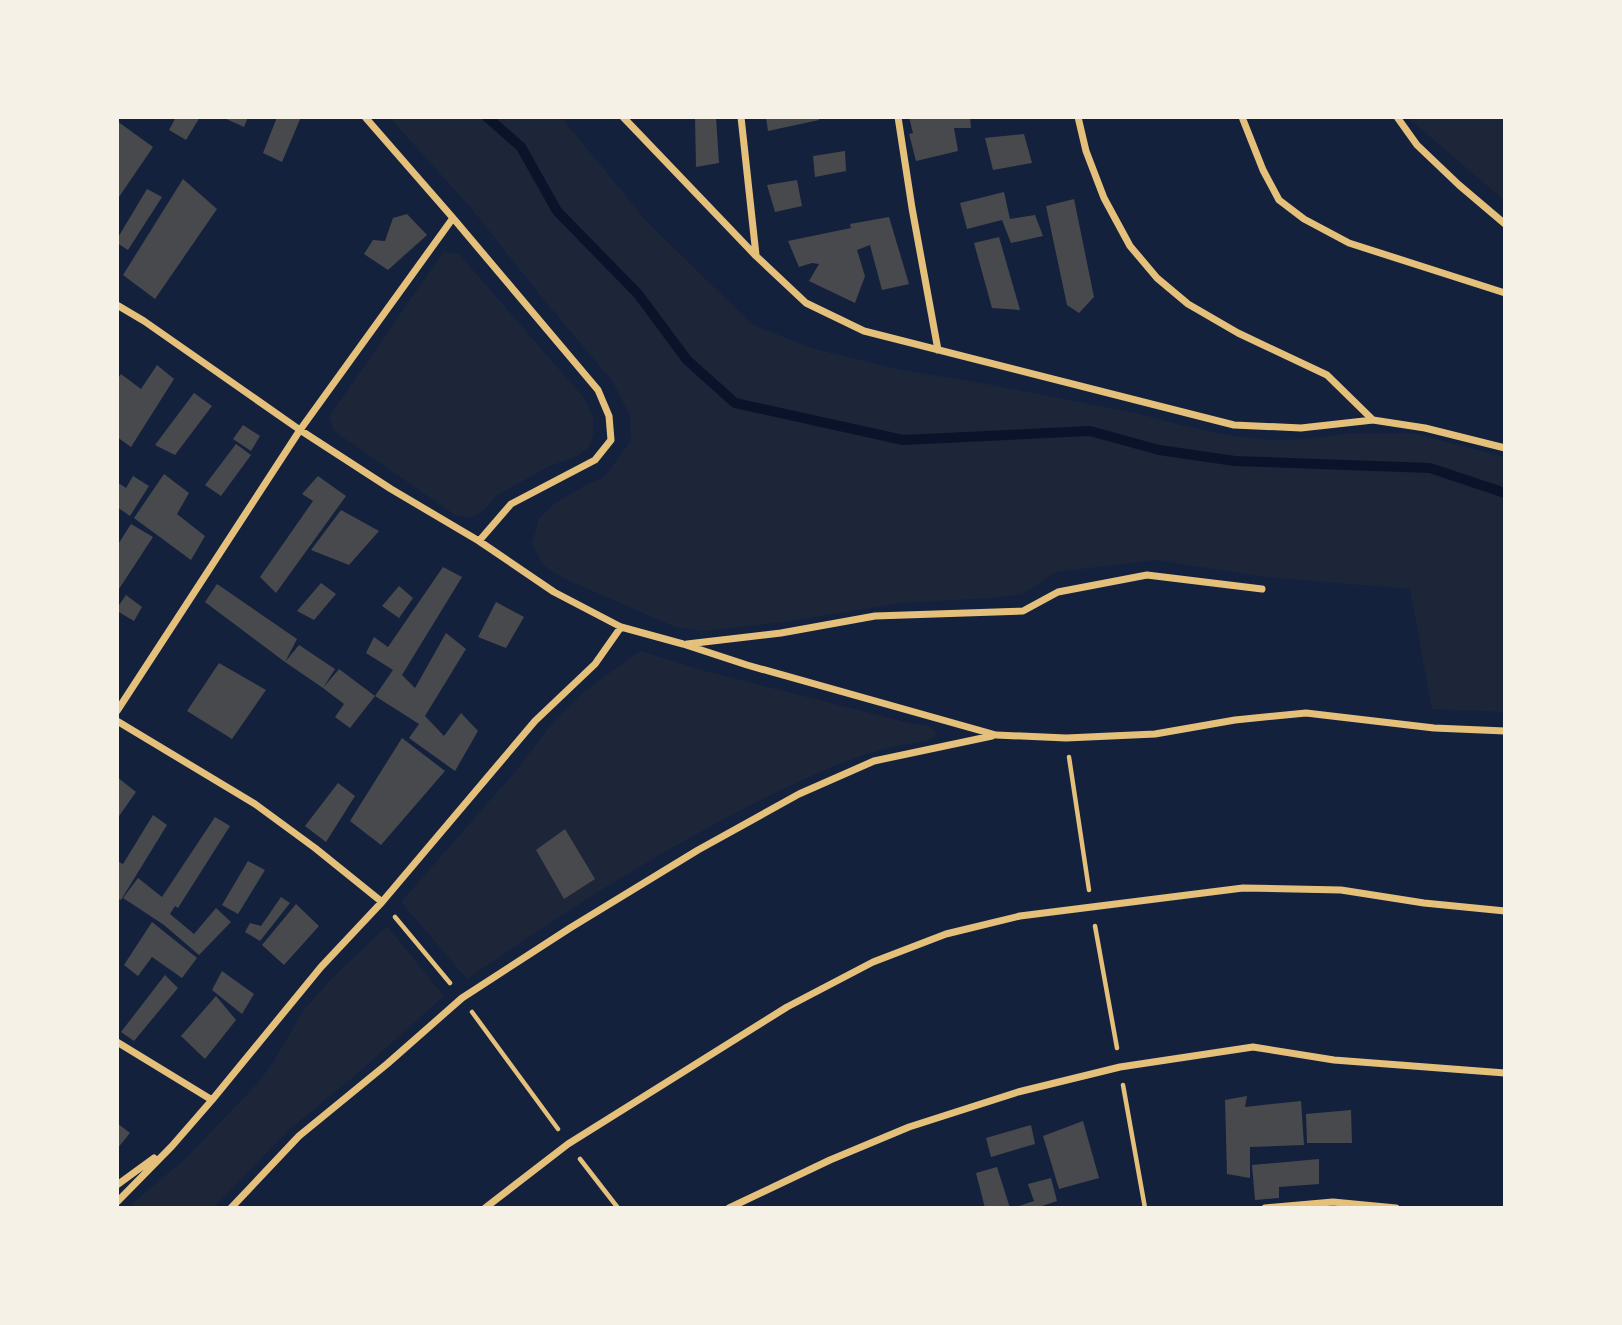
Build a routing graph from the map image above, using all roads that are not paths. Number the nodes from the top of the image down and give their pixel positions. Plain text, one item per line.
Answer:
1 (365, 117) edge
2 (623, 117) edge
3 (741, 117) edge
4 (898, 117) edge
5 (1078, 117) edge
6 (1242, 117) edge
7 (1397, 117) edge
8 (453, 218) junction
9 (1505, 224) edge
10 (756, 256) junction
11 (1505, 293) edge
12 (117, 305) edge
13 (938, 350) junction
14 (1373, 419) junction
15 (300, 430) junction
16 (1505, 448) edge
17 (480, 541) junction
18 (1262, 589) dead end
19 (621, 627) junction
20 (683, 644) junction
21 (117, 711) edge
22 (117, 721) edge
23 (1505, 731) edge
24 (996, 735) junction
25 (382, 902) junction
26 (1505, 911) edge
27 (117, 1042) edge
28 (1505, 1073) edge
29 (212, 1100) junction
30 (172, 1146) junction
31 (117, 1185) edge
32 (117, 1202) edge
33 (231, 1208) edge
34 (485, 1208) edge
35 (729, 1208) edge
36 (1265, 1208) edge
37 (1396, 1208) edge

1 - 8 street
2 - 10 street
3 - 10 street
4 - 13 street
5 - 14 street
6 - 11 street
7 - 9 street
8 - 15 street
8 - 17 street
10 - 13 street
12 - 15 street
13 - 14 street
14 - 16 street
15 - 17 street
15 - 21 street
17 - 19 street
18 - 20 street
19 - 20 street
19 - 25 street
20 - 24 street
22 - 25 street
23 - 24 street
24 - 33 street
25 - 29 street
26 - 34 street
27 - 29 street
28 - 35 street
29 - 30 street
30 - 31 street
30 - 32 street
36 - 37 street

